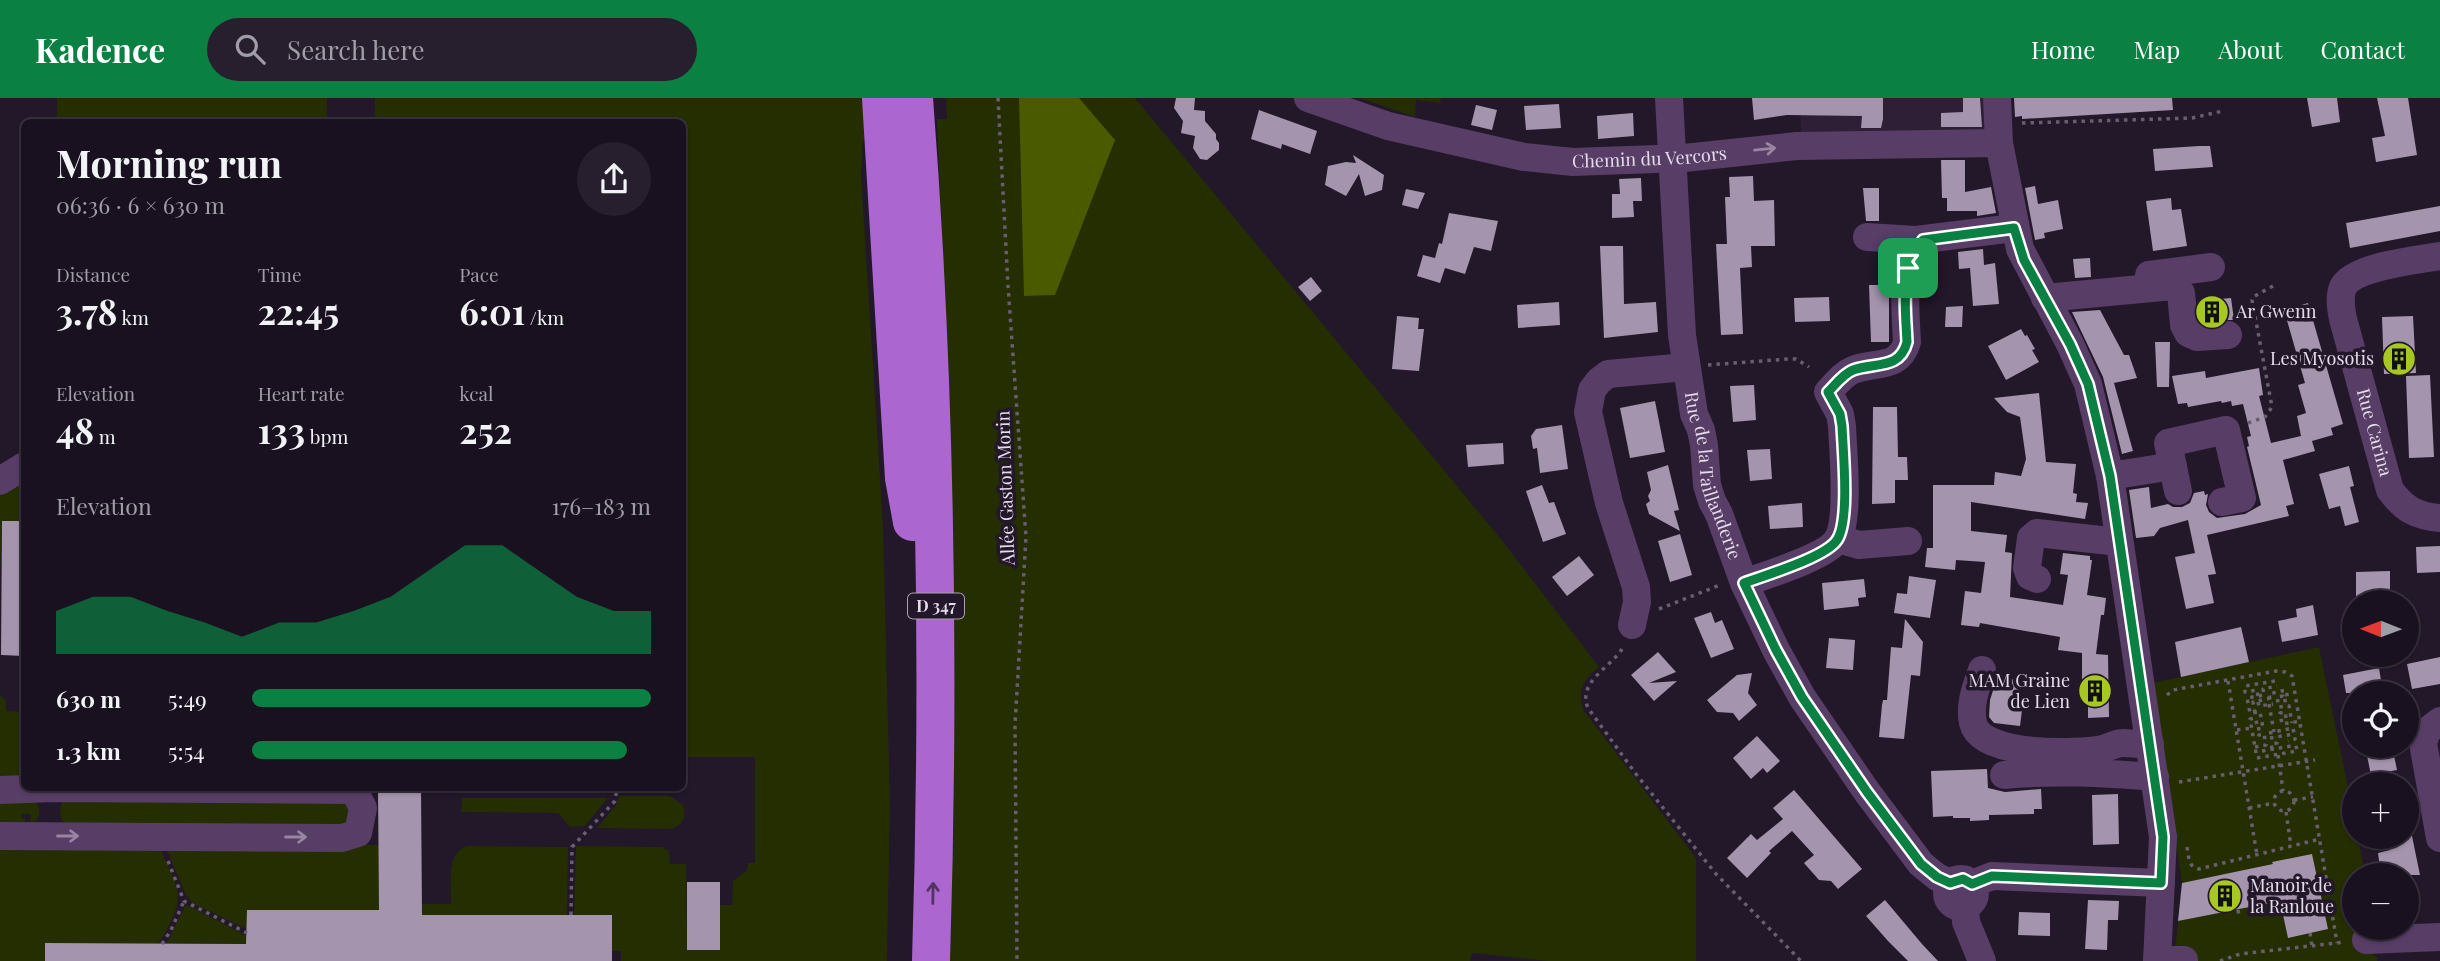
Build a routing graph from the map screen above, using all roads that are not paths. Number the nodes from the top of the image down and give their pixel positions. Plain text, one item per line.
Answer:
1 (915, 98) edge
2 (928, 98) edge
3 (1308, 98) edge
4 (1669, 98) edge
5 (885, 104) edge
6 (1998, 122) edge
7 (1672, 159) junction
8 (2014, 228) junction
9 (1867, 237) dead end
10 (1923, 240) junction
11 (926, 252) junction
12 (2440, 256) edge
13 (2211, 267) dead end
14 (2042, 293) junction
15 (2228, 335) dead end
16 (1692, 366) junction
17 (21, 468) edge
18 (2110, 476) junction
19 (0, 481) edge
20 (2222, 502) dead end
21 (2440, 518) edge
22 (1838, 539) junction
23 (1908, 541) dead end
24 (2119, 542) junction
25 (2037, 579) dead end
26 (1743, 580) junction
27 (1627, 637) road end
28 (1982, 670) dead end
29 (2440, 720) edge
30 (2150, 744) junction
31 (2004, 775) dead end
32 (2166, 779) junction
33 (21, 789) edge
34 (0, 790) edge
35 (354, 791) edge
36 (0, 836) edge
37 (2440, 838) edge
38 (2161, 883) junction
39 (1962, 891) junction
40 (2440, 937) edge
41 (2419, 938) edge
42 (2166, 960) edge
43 (906, 961) edge
44 (931, 961) edge
45 (1982, 961) edge

1 - 11 highway, D 347
2 - 11 highway
3 - 7 street, Chemin du Vercors
4 - 7 street, Rue de la Taillanderie
5 - 43 highway, D 347
7 -> 6 street, Chemin du Vercors
6 - 8 street
7 - 16 street, Rue de la Taillanderie
8 - 10 street
8 - 14 street
9 - 10 street
10 - 22 street
44 -> 11 highway, D 347
12 - 21 street, Rue Carina
13 - 14 street
14 - 15 street
14 - 18 street
16 - 26 street, Rue de la Taillanderie
16 - 27 street, Rue de la Taillanderie
17 - 19 street
18 - 20 street
18 - 24 street
22 - 23 street
22 - 26 street, Rue de la Taillanderie
24 - 25 street
24 - 30 street
26 - 39 street, Rue de la Taillanderie
28 - 30 street
29 - 37 street
30 - 32 street
31 - 32 street
32 - 38 street
33 -> 34 street
36 -> 35 street
38 - 39 street
38 - 42 street
39 - 45 street
40 - 41 street

